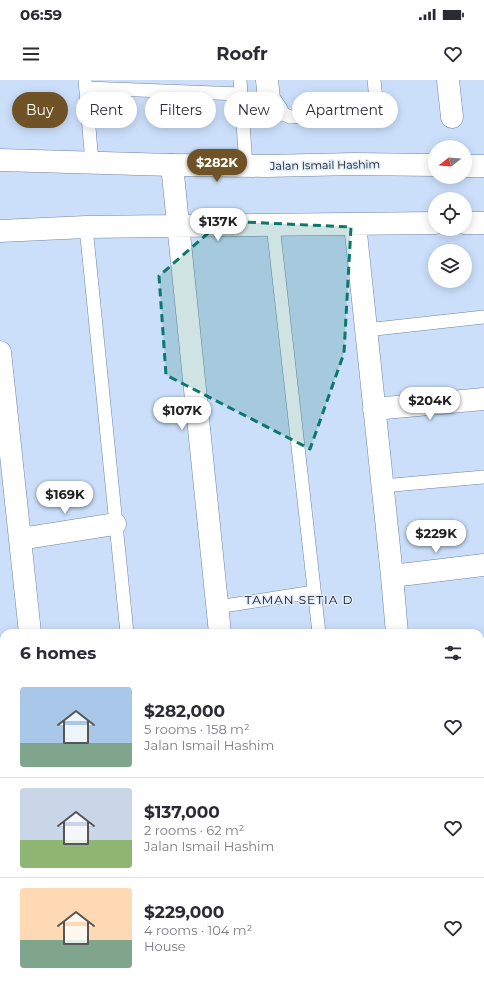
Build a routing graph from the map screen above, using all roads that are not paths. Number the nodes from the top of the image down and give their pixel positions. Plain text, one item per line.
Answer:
1 (240, 80) edge
2 (267, 80) edge
3 (374, 80) edge
4 (448, 80) edge
5 (85, 84) edge
6 (241, 92) edge
7 (268, 92) edge
8 (224, 93) edge
9 (284, 114) edge
10 (452, 117) dead end
11 (243, 128) edge
12 (0, 160) edge
13 (92, 163) junction
14 (172, 165) junction
15 (428, 165) edge
16 (246, 166) junction
17 (472, 166) edge
18 (484, 166) edge
19 (428, 223) edge
20 (472, 223) edge
21 (484, 223) edge
22 (355, 224) junction
23 (273, 225) junction
24 (86, 226) junction
25 (178, 226) junction
26 (0, 231) edge
27 (484, 317) edge
28 (366, 330) junction
29 (0, 352) edge
30 (484, 399) edge
31 (374, 409) junction
32 (484, 477) edge
33 (382, 486) junction
34 (116, 524) junction
35 (20, 539) junction
36 (484, 565) edge
37 (392, 576) junction
38 (314, 592) junction
39 (217, 607) junction
40 (30, 629) edge
41 (127, 629) edge
42 (220, 629) edge
43 (319, 629) edge
44 (397, 629) edge

1 - 6 lane
2 - 7 street
3 - 9 lane
4 - 10 street
5 - 8 lane
5 - 13 lane
11 - 16 lane
12 - 13 street, Jalan Ismail Hashim
13 - 14 street, Jalan Ismail Hashim
14 - 16 street, Jalan Ismail Hashim
14 - 25 street
15 - 16 street, Jalan Ismail Hashim
17 - 18 street
19 - 22 street
20 - 21 street
22 - 23 street
22 - 28 street
23 - 25 street
23 - 38 lane
24 - 25 street
24 - 26 street
24 - 34 lane
25 - 39 street
27 - 28 lane
28 - 31 street
29 - 35 street
30 - 31 street
31 - 33 street
32 - 33 lane
33 - 37 street
34 - 35 street
34 - 41 lane
35 - 40 street
36 - 37 street
37 - 44 street
38 - 39 lane
38 - 43 lane
39 - 42 street

